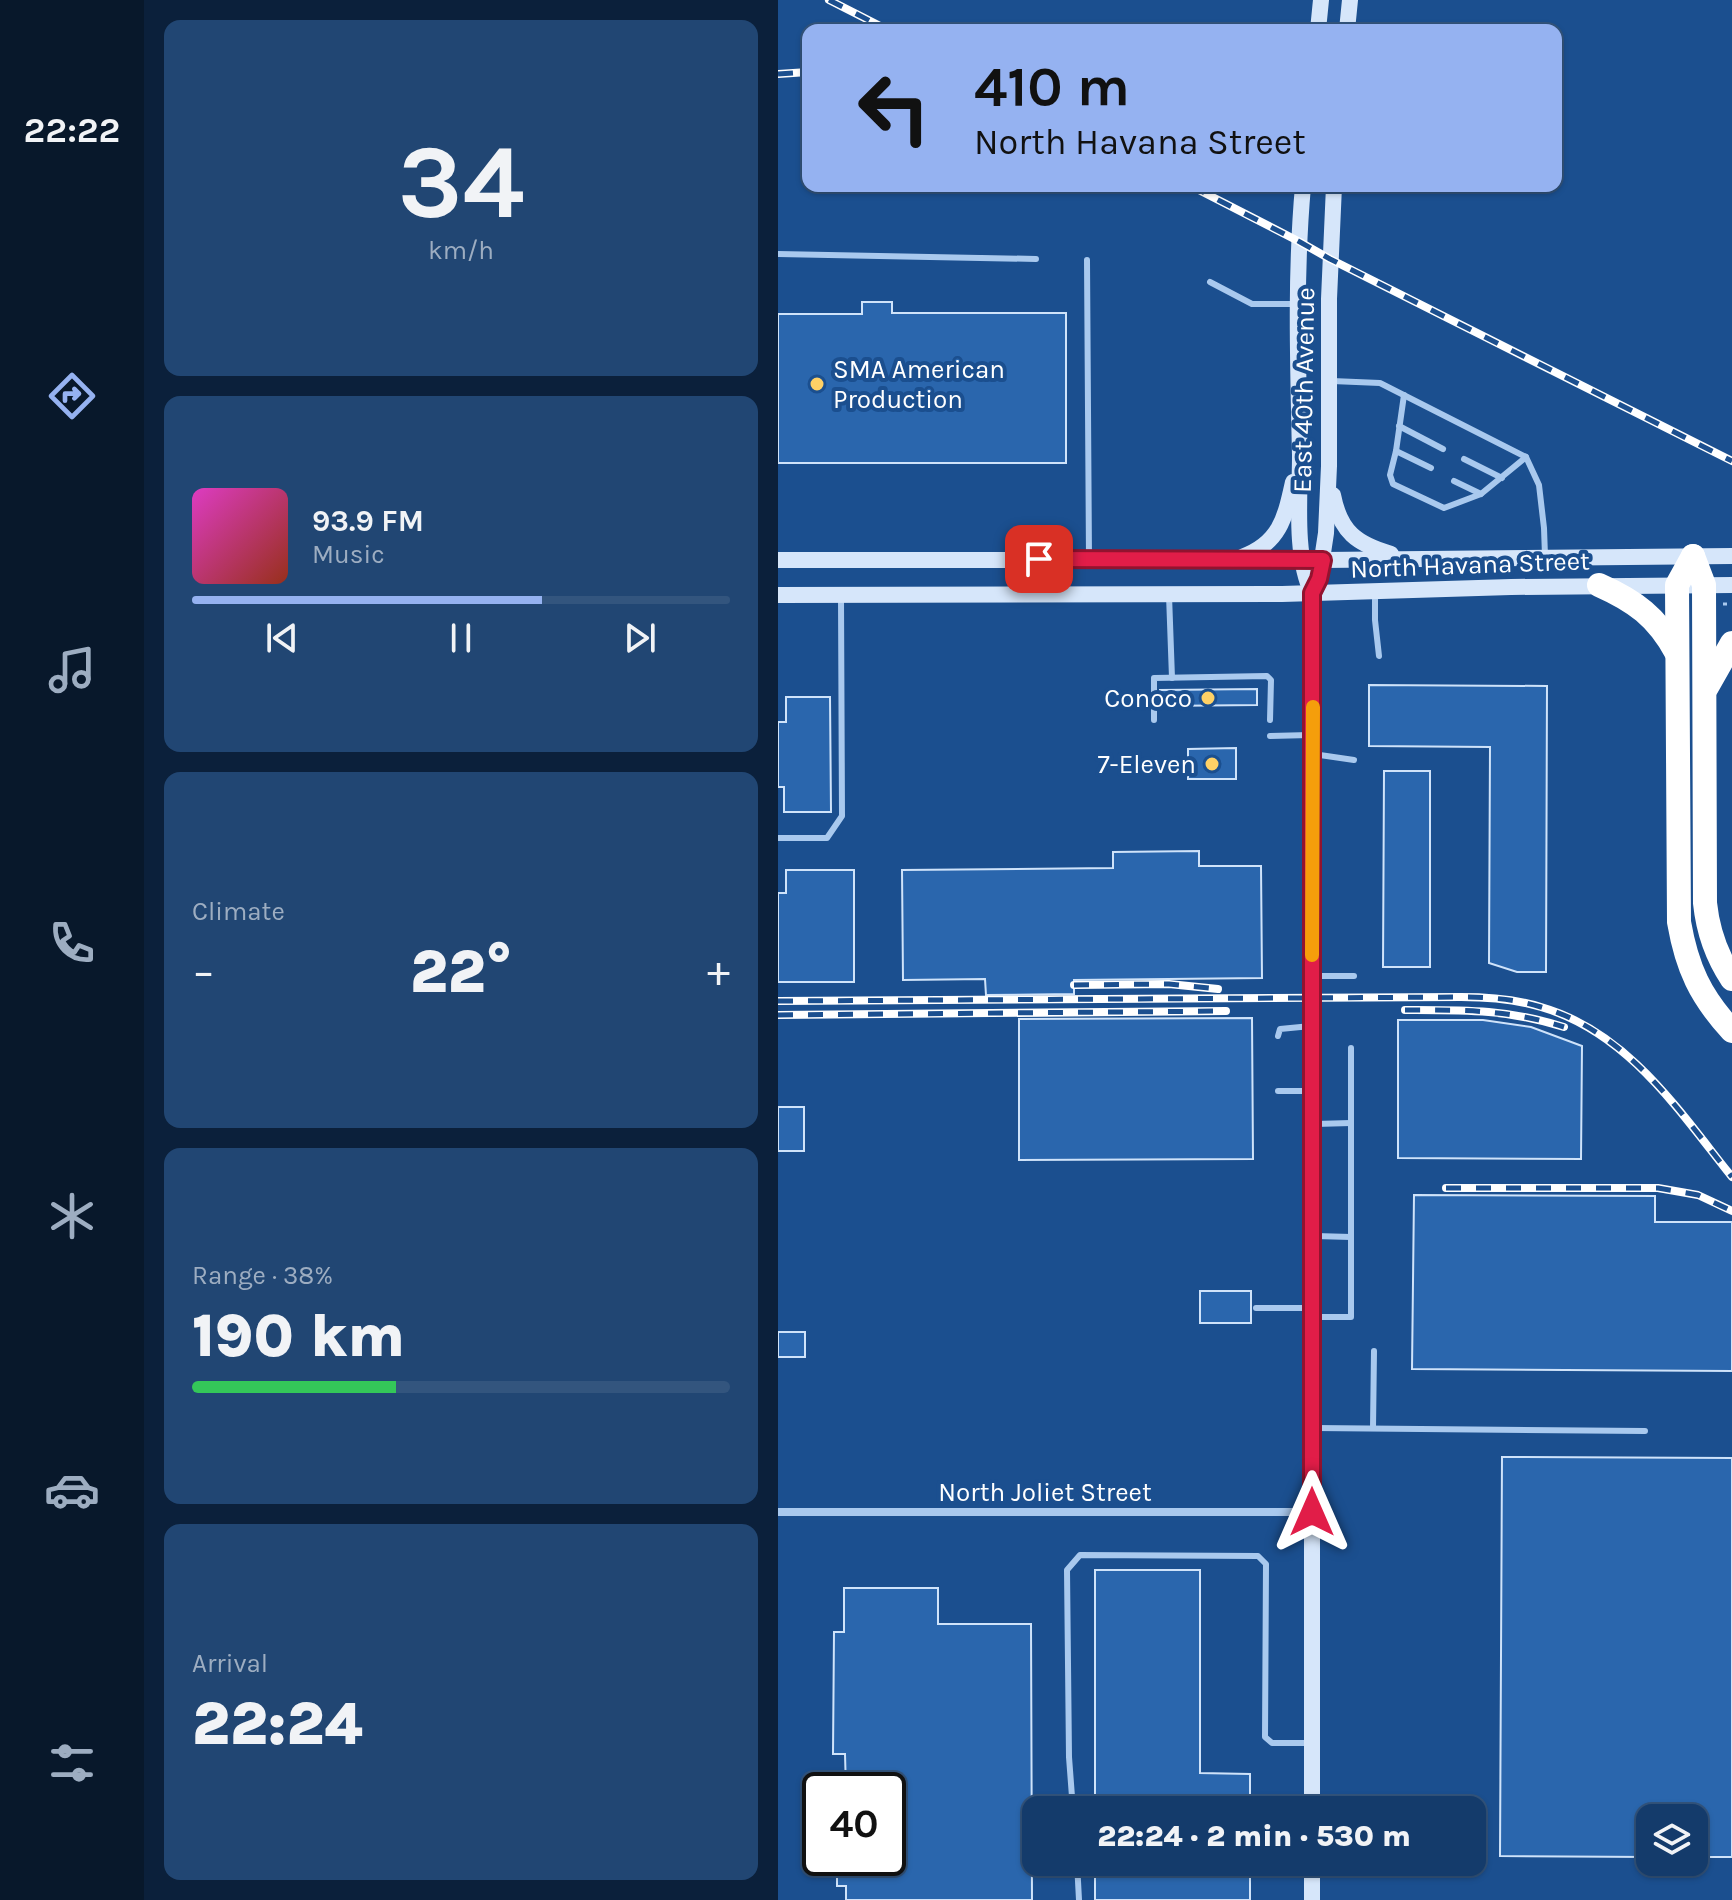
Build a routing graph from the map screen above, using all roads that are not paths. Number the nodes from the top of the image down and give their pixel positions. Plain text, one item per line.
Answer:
1 (1321, 0) edge
2 (1349, 1) edge
3 (1319, 24) edge
4 (1347, 24) edge
5 (1303, 192) edge
6 (1334, 192) edge
7 (778, 254) edge
8 (1036, 259) dead end
9 (1087, 260) dead end
10 (1210, 282) dead end
11 (1298, 304) junction
12 (1329, 381) junction
13 (1404, 395) junction
14 (1399, 426) junction
15 (1443, 449) dead end
16 (1396, 451) junction
17 (1299, 453) junction
18 (1526, 457) junction
19 (1464, 459) dead end
20 (1329, 466) junction
21 (1431, 468) dead end
22 (1502, 478) junction
23 (1454, 481) dead end
24 (1481, 494) junction
25 (1545, 556) junction
26 (1693, 556) junction
27 (1732, 556) edge
28 (1089, 559) junction
29 (1416, 559) junction
30 (778, 560) edge
31 (1232, 560) junction
32 (1302, 560) junction
33 (1323, 560) junction
34 (1599, 585) junction
35 (1677, 585) junction
36 (1704, 585) junction
37 (1732, 585) edge
38 (1375, 591) junction
39 (1312, 593) junction
40 (778, 595) edge
41 (841, 595) junction
42 (1169, 595) junction
43 (1732, 643) edge
44 (1676, 652) junction
45 (1379, 656) dead end
46 (1172, 678) junction
47 (1704, 692) junction
48 (1154, 720) dead end
49 (1270, 720) dead end
50 (1313, 735) junction
51 (1270, 736) dead end
52 (1313, 754) junction
53 (1354, 760) dead end
54 (778, 838) edge
55 (1311, 976) junction
56 (1354, 976) dead end
57 (1732, 979) edge
58 (1311, 1026) junction
59 (1732, 1031) edge
60 (1278, 1036) dead end
61 (1351, 1048) dead end
62 (1278, 1091) dead end
63 (1311, 1091) junction
64 (1351, 1123) junction
65 (1312, 1124) junction
66 (1312, 1236) junction
67 (1351, 1237) junction
68 (1256, 1308) dead end
69 (1312, 1312) junction
70 (1374, 1351) dead end
71 (1312, 1428) junction
72 (1373, 1428) junction
73 (1645, 1431) dead end
74 (778, 1512) edge
75 (1312, 1512) junction
76 (1312, 1743) junction
77 (1072, 1796) edge
78 (1312, 1796) edge
79 (1078, 1876) edge
80 (1312, 1876) edge
81 (1079, 1900) edge
82 (1312, 1900) edge

1 - 2 street
1 - 3 street
2 - 4 street
5 - 11 street, East 40th Avenue
6 - 12 street, East 40th Avenue
7 - 8 lane
9 - 28 lane
10 - 11 lane
11 - 17 street, East 40th Avenue
12 - 13 lane
12 - 20 street, East 40th Avenue
13 - 14 lane
13 - 18 lane
14 - 15 lane
14 - 16 lane
16 - 21 lane
16 - 24 lane
17 - 31 street
17 - 32 street, East 40th Avenue
18 - 22 lane
18 - 25 lane
19 - 22 lane
20 - 29 street
20 - 33 street, East 40th Avenue
22 - 24 lane
23 - 24 lane
25 - 26 street, North Havana Street
25 - 29 street, North Havana Street
26 - 27 street, North Havana Street
26 - 35 highway
26 - 36 highway
28 - 30 street, North Havana Street
28 - 31 street, North Havana Street
29 - 33 street, North Havana Street
31 - 32 street, North Havana Street
32 - 33 street, North Havana Street
32 - 39 street, East 40th Avenue
33 - 39 street, East 40th Avenue
34 - 35 street, North Havana Street
34 - 38 street, North Havana Street
34 - 44 highway
35 - 36 street, North Havana Street
35 - 44 highway
36 - 37 street, North Havana Street
36 - 47 highway
38 - 39 street, North Havana Street
38 - 45 lane
39 - 42 street, North Havana Street
39 - 50 street, East 40th Avenue
40 - 41 street, North Havana Street
41 - 42 street, North Havana Street
41 - 54 lane
42 - 46 lane
43 - 47 highway
44 - 59 highway
46 - 48 lane
46 - 49 lane
47 - 57 highway
50 - 51 lane
50 - 52 street, East 40th Avenue
52 - 53 lane
52 - 55 street, East 40th Avenue
55 - 56 lane
55 - 58 street, East 40th Avenue
58 - 60 lane
58 - 63 street, East 40th Avenue
61 - 64 lane
62 - 63 lane
63 - 65 street, East 40th Avenue
64 - 65 lane
64 - 67 lane
65 - 66 street, East 40th Avenue
66 - 67 lane
66 - 69 street, East 40th Avenue
67 - 69 lane
68 - 69 lane
69 - 71 street, East 40th Avenue
70 - 72 lane
71 - 72 lane
71 - 75 street, East 40th Avenue
72 - 73 lane
74 - 75 street, North Joliet Street
75 - 76 street, East 40th Avenue
76 - 77 lane
76 - 78 street, East 40th Avenue
79 - 81 lane
80 - 82 street

